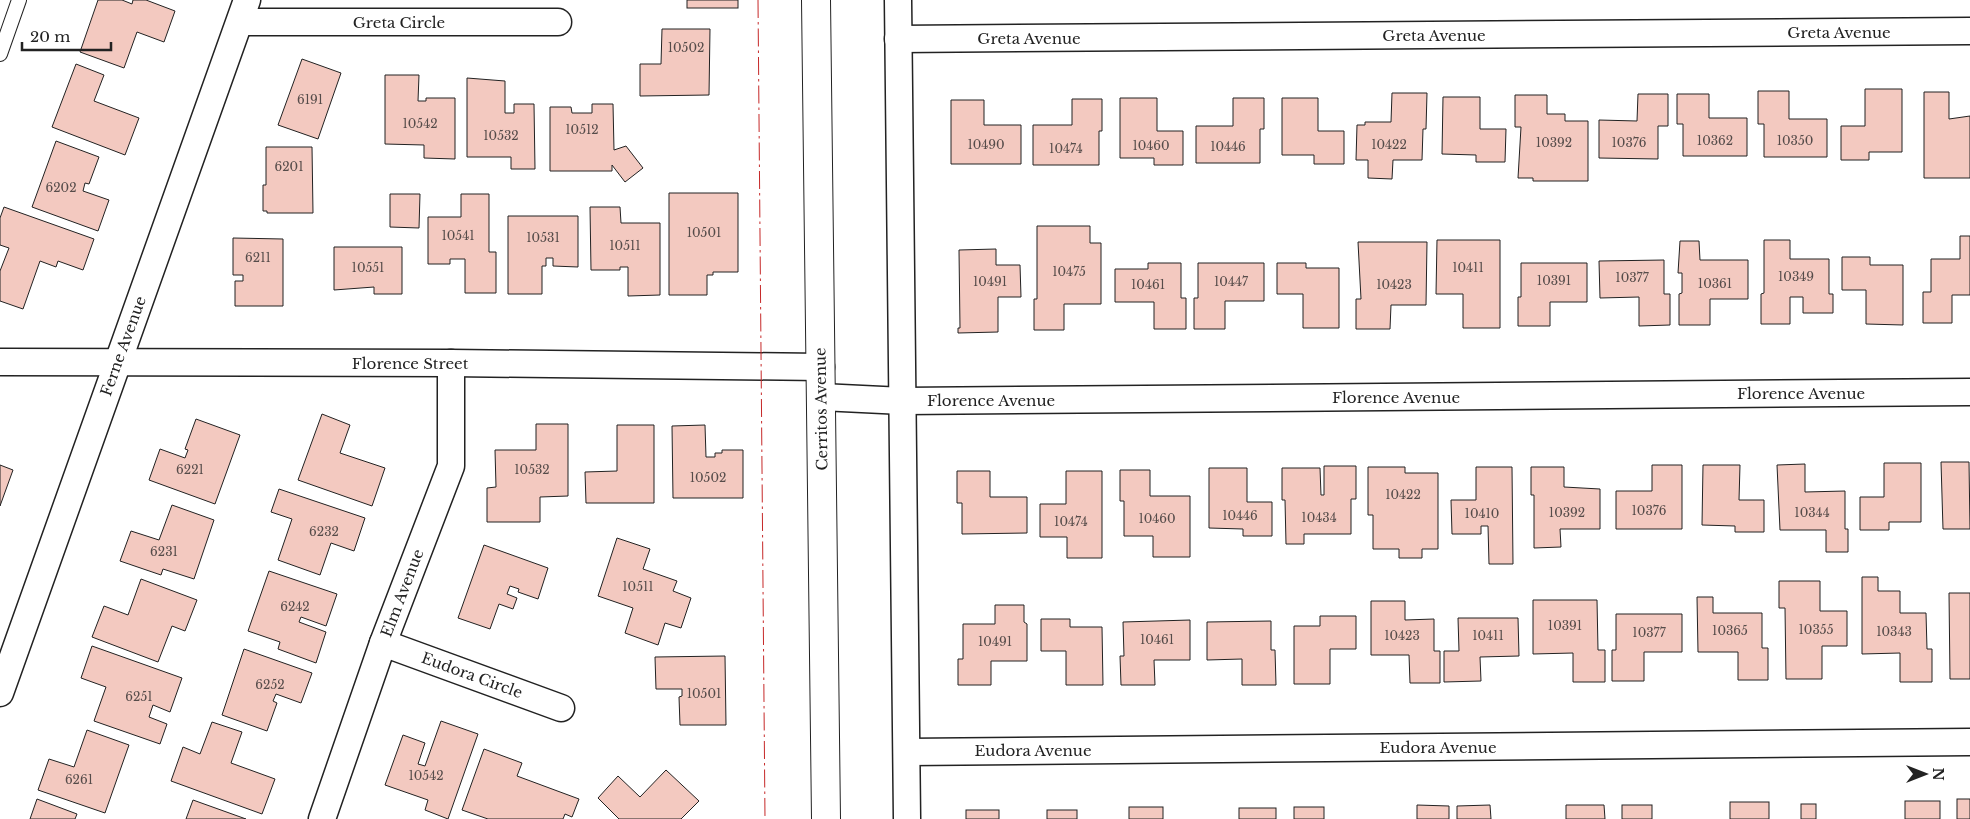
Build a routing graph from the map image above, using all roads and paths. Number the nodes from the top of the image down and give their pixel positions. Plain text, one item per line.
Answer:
1 (19, 0) edge
2 (816, 0) edge
3 (898, 0) edge
4 (244, 11) edge
5 (558, 22) dead end
6 (1970, 31) edge
7 (898, 39) junction
8 (0, 54) edge
9 (0, 362) edge
10 (116, 363) junction
11 (450, 363) junction
12 (821, 367) junction
13 (1970, 392) edge
14 (822, 397) junction
15 (903, 401) junction
16 (384, 643) junction
17 (0, 693) edge
18 (561, 708) dead end
19 (1970, 742) edge
20 (907, 752) junction
21 (322, 819) edge
22 (826, 819) edge
23 (907, 819) edge

1 - 8 lane
2 - 12 main road, Cerritos Avenue
3 - 7 street
4 - 5 street, Greta Circle
4 - 10 street, Ferne Avenue
6 - 7 street, Greta Avenue
7 - 15 street
9 - 10 street, Florence Street
10 - 11 street, Florence Street
10 - 17 street, Ferne Avenue
11 - 12 street, Florence Street
11 - 16 street, Elm Avenue
12 - 14 main road, Cerritos Avenue
13 - 15 street, Florence Avenue
14 - 15 street, Florence Avenue
14 - 22 main road, Cerritos Avenue
15 - 20 street
16 - 18 street, Eudora Circle
16 - 21 street, Elm Avenue
19 - 20 street, Eudora Avenue
20 - 23 street

